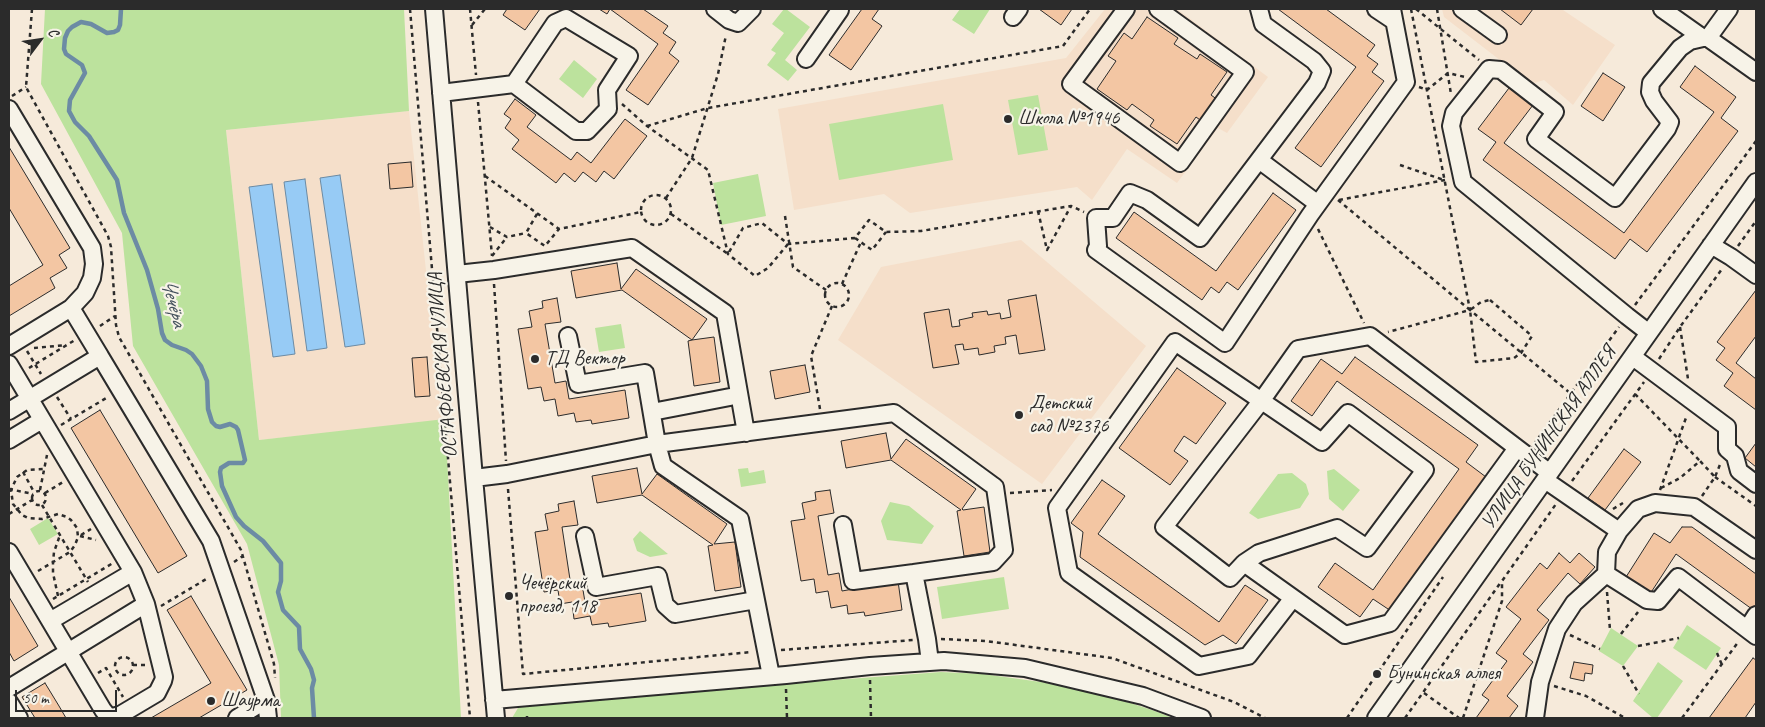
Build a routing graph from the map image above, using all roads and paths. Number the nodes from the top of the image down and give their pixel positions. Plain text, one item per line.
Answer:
1 (32, 9) edge
2 (410, 9) edge
3 (434, 9) edge
4 (470, 9) edge
5 (485, 9) edge
6 (715, 9) edge
7 (752, 9) edge
8 (838, 9) edge
9 (1090, 9) edge
10 (1126, 9) edge
11 (1159, 9) edge
12 (1259, 9) edge
13 (1376, 9) edge
14 (1411, 9) edge
15 (1416, 9) edge
16 (1437, 9) edge
17 (1462, 9) edge
18 (1662, 9) edge
19 (1729, 9) edge
20 (1393, 15) edge
21 (728, 20) junction
22 (472, 25) junction
23 (1441, 28) junction
24 (1498, 35) dead end
25 (1705, 38) junction
26 (806, 59) dead end
27 (1756, 72) edge
28 (1448, 74) junction
29 (1485, 74) junction
30 (1406, 82) junction
31 (514, 84) junction
32 (26, 87) junction
33 (477, 88) junction
34 (607, 90) junction
35 (1427, 90) junction
36 (441, 93) junction
37 (9, 98) edge
38 (708, 108) junction
39 (9, 109) edge
40 (1454, 113) junction
41 (647, 126) junction
42 (1756, 141) edge
43 (692, 158) junction
44 (1259, 160) junction
45 (1400, 165) dead end
46 (485, 176) junction
47 (1445, 180) junction
48 (1756, 182) edge
49 (1333, 195) junction
50 (666, 198) junction
51 (1071, 206) junction
52 (1314, 209) junction
53 (1038, 211) junction
54 (641, 212) junction
55 (537, 214) junction
56 (671, 214) junction
57 (785, 216) dead end
58 (1096, 218) junction
59 (1756, 221) edge
60 (490, 227) junction
61 (559, 229) junction
62 (886, 232) junction
63 (526, 233) junction
64 (507, 237) junction
65 (855, 238) junction
66 (861, 242) junction
67 (788, 244) junction
68 (1711, 245) junction
69 (728, 254) junction
70 (1731, 257) junction
71 (493, 263) junction
72 (457, 274) junction
73 (1756, 275) edge
74 (842, 284) junction
75 (826, 290) junction
76 (832, 306) junction
77 (71, 308) junction
78 (1470, 310) junction
79 (116, 316) junction
80 (1627, 316) junction
81 (1680, 327) junction
82 (1649, 333) junction
83 (86, 334) junction
84 (568, 336) dead end
85 (1370, 336) junction
86 (67, 345) junction
87 (9, 346) edge
88 (25, 349) dead end
89 (1521, 353) junction
90 (100, 356) junction
91 (1633, 357) junction
92 (12, 370) edge
93 (1652, 370) junction
94 (120, 390) junction
95 (1570, 393) junction
96 (1635, 394) junction
97 (730, 397) dead end
98 (29, 398) junction
99 (1262, 400) junction
100 (1692, 401) junction
101 (9, 411) edge
102 (652, 412) junction
103 (823, 423) junction
104 (48, 429) junction
105 (746, 433) junction
106 (1679, 438) junction
107 (9, 440) edge
108 (657, 444) junction
109 (1521, 452) junction
110 (1700, 461) junction
111 (44, 469) junction
112 (22, 472) junction
113 (507, 474) junction
114 (75, 475) junction
115 (1548, 476) junction
116 (1715, 477) junction
117 (474, 478) junction
118 (1756, 484) edge
119 (1071, 488) junction
120 (10, 489) edge
121 (40, 490) junction
122 (33, 493) junction
123 (45, 493) junction
124 (1564, 493) junction
125 (996, 494) junction
126 (1656, 494) junction
127 (32, 500) junction
128 (1624, 503) dead end
129 (42, 505) junction
130 (1694, 506) junction
131 (1756, 506) edge
132 (16, 510) junction
133 (1612, 510) dead end
134 (9, 514) edge
135 (49, 517) junction
136 (843, 525) dead end
137 (1619, 531) junction
138 (60, 535) junction
139 (585, 536) dead end
140 (1756, 550) edge
141 (9, 552) edge
142 (70, 552) junction
143 (243, 556) junction
144 (124, 557) junction
145 (53, 562) junction
146 (1244, 563) junction
147 (221, 570) junction
148 (133, 572) junction
149 (914, 573) junction
150 (1606, 574) junction
151 (1444, 577) dead end
152 (25, 579) junction
153 (86, 579) junction
154 (1502, 581) junction
155 (95, 594) junction
156 (58, 596) junction
157 (1293, 598) junction
158 (756, 600) junction
159 (1647, 600) junction
160 (41, 606) junction
161 (147, 609) junction
162 (1756, 615) edge
163 (50, 621) junction
164 (1557, 629) junction
165 (1610, 630) dead end
166 (1751, 632) edge
167 (1621, 634) dead end
168 (1679, 638) dead end
169 (1638, 646) dead end
170 (1600, 649) dead end
171 (68, 651) junction
172 (1717, 653) dead end
173 (930, 662) junction
174 (1722, 664) junction
175 (110, 666) junction
176 (870, 666) junction
177 (1623, 666) dead end
178 (523, 674) dead end
179 (778, 675) junction
180 (86, 680) junction
181 (275, 680) dead end
182 (1540, 682) junction
183 (9, 688) edge
184 (1424, 694) junction
185 (1639, 694) dead end
186 (266, 700) junction
187 (494, 700) junction
188 (9, 702) edge
189 (130, 708) junction
190 (19, 718) edge
191 (237, 718) edge
192 (268, 718) edge
193 (470, 718) edge
194 (496, 718) edge
195 (787, 718) edge
196 (871, 718) edge
197 (1202, 718) edge
198 (1347, 718) edge
199 (1376, 718) edge
200 (1405, 718) edge
201 (1459, 718) edge
202 (1462, 718) edge
203 (1535, 718) edge
204 (1625, 718) edge
205 (1682, 718) edge

1 - 32 path
2 - 193 path
3 - 36 street, ОСТАФЬЕВСКАЯ УЛИЦА
4 - 22 path
5 - 22 path
6 - 21 street
7 - 21 street
8 - 26 street
9 - 38 path
10 - 11 street
12 - 44 street
13 - 20 street
14 - 35 path
15 - 23 path
16 - 23 path
17 - 24 street
18 - 25 street
19 - 25 street
20 - 30 street
21 - 38 path
22 - 33 path
23 - 28 path
23 - 29 path
25 - 27 street
25 - 29 street
28 - 29 path
28 - 35 path
28 - 40 path
29 - 40 street
30 - 35 path
30 - 49 street
31 - 33 street
31 - 34 street
31 - 34 street
32 - 37 path
32 - 79 path
33 - 36 street
33 - 46 path
34 - 41 path
35 - 47 path
36 - 72 street, ОСТАФЬЕВСКАЯ УЛИЦА
38 - 41 path
38 - 43 path
39 - 77 street
40 - 80 street
41 - 43 path
42 - 80 path
43 - 50 path
43 - 69 path
44 - 52 street
44 - 58 street
45 - 47 path
46 - 55 path
46 - 60 path
47 - 49 path
47 - 78 path
48 - 68 street, УЛИЦА БУНИНСКАЯ АЛЛЕЯ
49 - 52 street
49 - 78 path
50 - 54 path
50 - 56 path
51 - 53 path
51 - 53 path
51 - 58 path
52 - 58 street
52 - 85 path
53 - 62 path
54 - 56 path
54 - 61 path
55 - 61 path
55 - 63 path
56 - 69 path
57 - 67 path
59 - 70 path
60 - 64 path
60 - 71 path
61 - 63 path
62 - 65 path
62 - 66 path
63 - 64 path
64 - 71 path
65 - 66 path
65 - 67 path
66 - 74 path
67 - 69 path
67 - 69 path
67 - 75 path
68 - 70 street
68 - 82 street, УЛИЦА БУНИНСКАЯ АЛЛЕЯ
70 - 73 street
70 - 81 path
71 - 72 street
71 - 105 street
71 - 113 path
72 - 117 street, ОСТАФЬЕВСКАЯ УЛИЦА
74 - 75 path
74 - 76 path
75 - 76 path
76 - 103 path
77 - 83 street
77 - 87 street
78 - 85 path
78 - 89 path
78 - 89 path
78 - 89 path
79 - 83 path
79 - 143 path
80 - 82 street
80 - 95 path
81 - 93 path
81 - 100 path
82 - 91 street, УЛИЦА БУНИНСКАЯ АЛЛЕЯ
83 - 86 path
83 - 90 street
84 - 102 street
85 - 99 street
85 - 109 street
86 - 88 path
86 - 92 path
89 - 95 path
90 - 94 street
90 - 98 street
91 - 93 street
91 - 115 street, УЛИЦА БУНИНСКАЯ АЛЛЕЯ
92 - 98 street
93 - 96 path
93 - 100 street
94 - 104 path
94 - 147 street
95 - 109 path
96 - 106 path
96 - 124 path
97 - 102 street
98 - 101 street
98 - 104 street
99 - 119 street
99 - 146 street
99 - 146 street
100 - 106 path
100 - 118 street
102 - 108 street
103 - 105 street
103 - 125 street
104 - 107 street
104 - 111 path
104 - 114 street
105 - 108 street
106 - 110 path
106 - 126 path
108 - 113 street
108 - 158 street
109 - 115 street
109 - 157 street
110 - 116 path
110 - 126 path
111 - 112 path
111 - 121 path
112 - 120 path
112 - 122 path
113 - 117 street
113 - 178 path
114 - 123 path
114 - 144 street
115 - 124 street
115 - 199 street, УЛИЦА БУНИНСКАЯ АЛЛЕЯ
116 - 130 path
116 - 131 path
117 - 187 street, ОСТАФЬЕВСКАЯ УЛИЦА
119 - 125 path
119 - 157 street
120 - 122 path
120 - 132 path
121 - 122 path
121 - 123 path
122 - 127 path
123 - 129 path
124 - 137 street
124 - 154 path
125 - 149 street
126 - 130 street
126 - 137 street
127 - 129 path
127 - 132 path
128 - 133 path
129 - 135 path
130 - 140 street
132 - 134 path
132 - 135 path
135 - 138 path
135 - 142 path
136 - 149 street
137 - 150 street
138 - 142 path
138 - 145 path
139 - 158 street
141 - 152 street
142 - 145 path
142 - 153 path
143 - 147 path
143 - 181 path
144 - 148 street
144 - 153 path
145 - 152 path
145 - 156 path
146 - 157 street
147 - 161 path
147 - 186 street
148 - 155 street
148 - 161 street
149 - 173 street
150 - 159 street
150 - 164 street
150 - 165 path
151 - 198 path
152 - 160 street
153 - 155 path
153 - 156 path
154 - 184 path
154 - 202 path
155 - 163 street
156 - 160 path
158 - 179 street
159 - 166 street
159 - 167 path
160 - 163 street
161 - 171 street
161 - 189 street
162 - 166 street
163 - 171 street
164 - 170 path
164 - 182 street
166 - 174 path
168 - 169 path
171 - 180 street
171 - 183 street
172 - 174 path
173 - 176 street
173 - 197 street
174 - 205 path
175 - 175 path
175 - 180 path
175 - 189 path
176 - 179 street
176 - 196 path
177 - 185 path
179 - 187 street
179 - 195 path
180 - 189 street
182 - 203 street
182 - 204 path
184 - 200 path
184 - 201 path
186 - 191 street
186 - 192 street
187 - 194 street, ОСТАФЬЕВСКАЯ УЛИЦА
188 - 190 street

